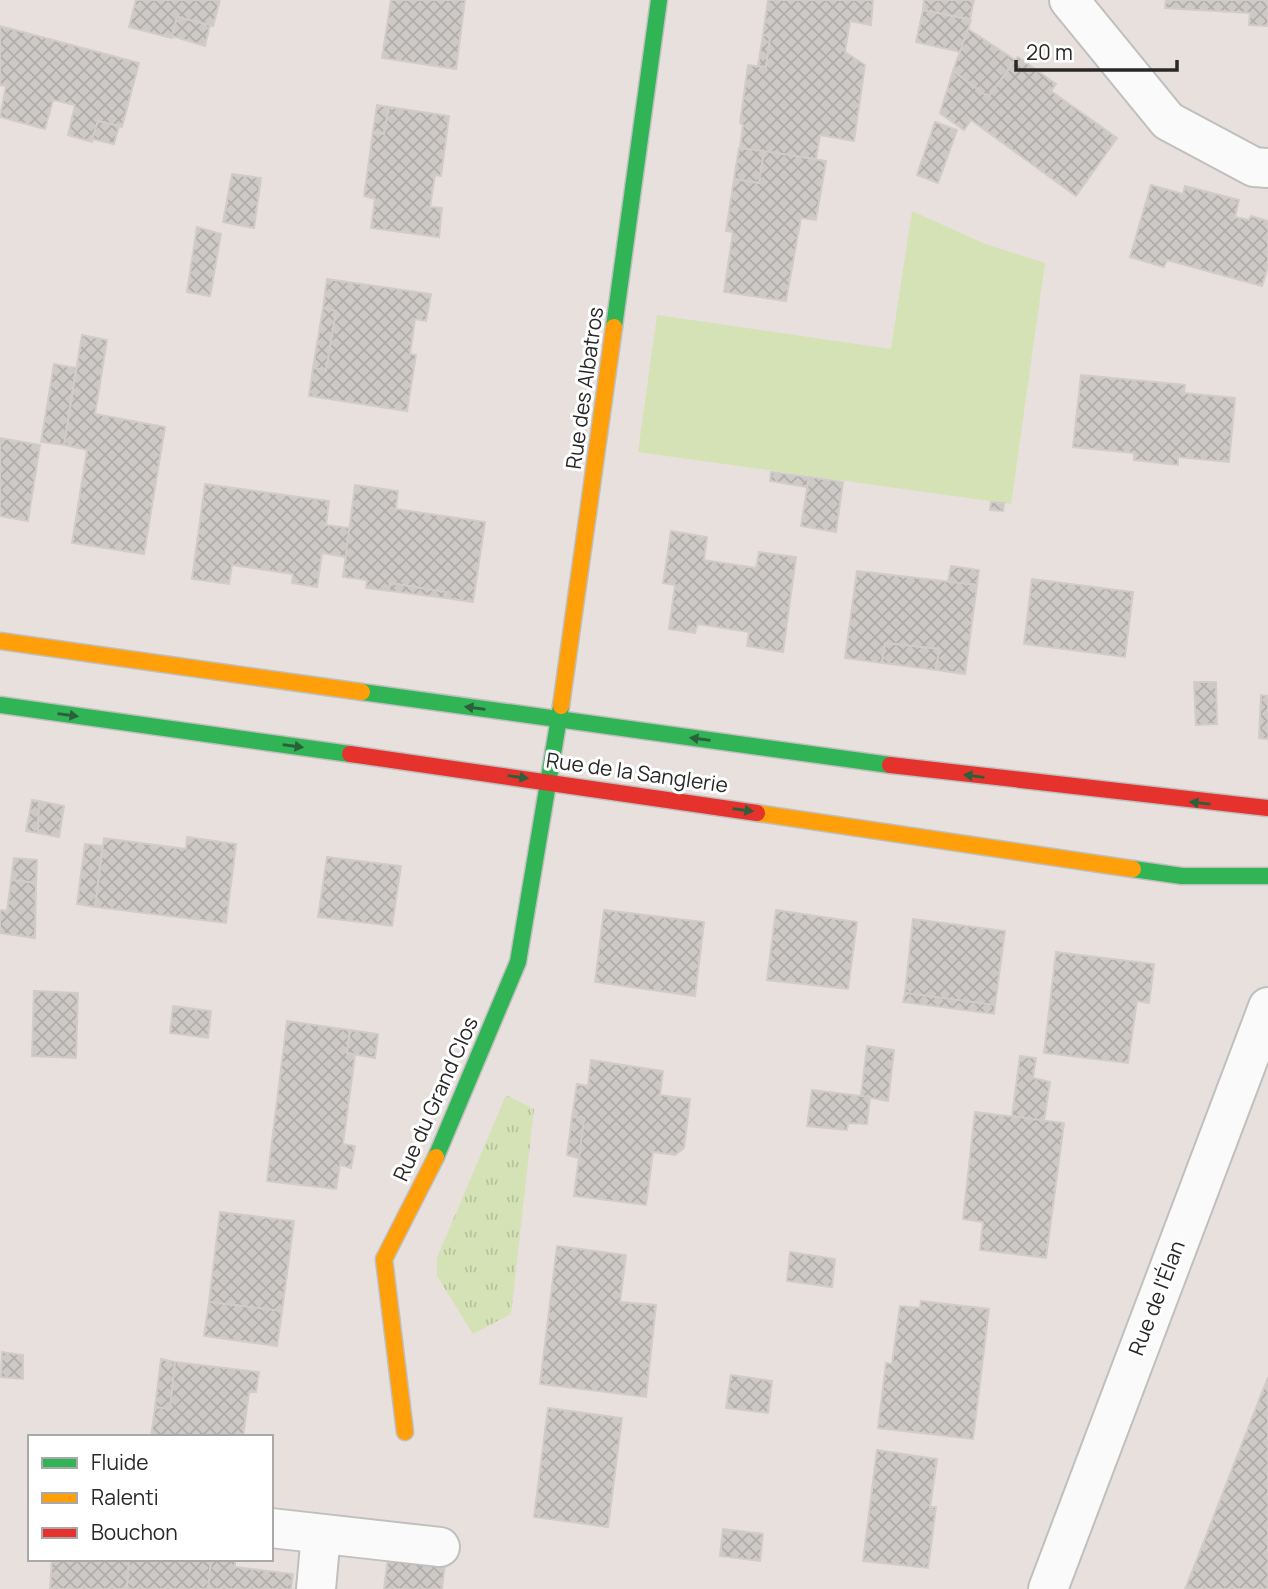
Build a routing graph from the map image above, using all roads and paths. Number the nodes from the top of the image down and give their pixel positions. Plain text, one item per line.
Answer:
1 (659, 0) edge
2 (1069, 0) edge
3 (1268, 168) edge
4 (0, 642) edge
5 (0, 705) edge
6 (558, 720) junction
7 (551, 782) junction
8 (1268, 808) edge
9 (1268, 876) edge
10 (1268, 1007) edge
11 (405, 1432) dead end
12 (273, 1528) edge
13 (321, 1534) junction
14 (440, 1547) dead end
15 (316, 1589) edge
16 (1048, 1589) edge

1 - 6 street, Rue des Albatros
2 - 3 street
6 -> 4 street, Rue de la Sanglerie
5 -> 7 street, Rue de la Sanglerie
6 - 7 street, Rue des Albatros
8 -> 6 street, Rue de la Sanglerie
7 -> 9 street, Rue de la Sanglerie
7 - 11 street, Rue du Grand Clos
10 - 16 street, Rue de l'Élan
12 - 13 street
13 - 14 street
13 - 15 street

